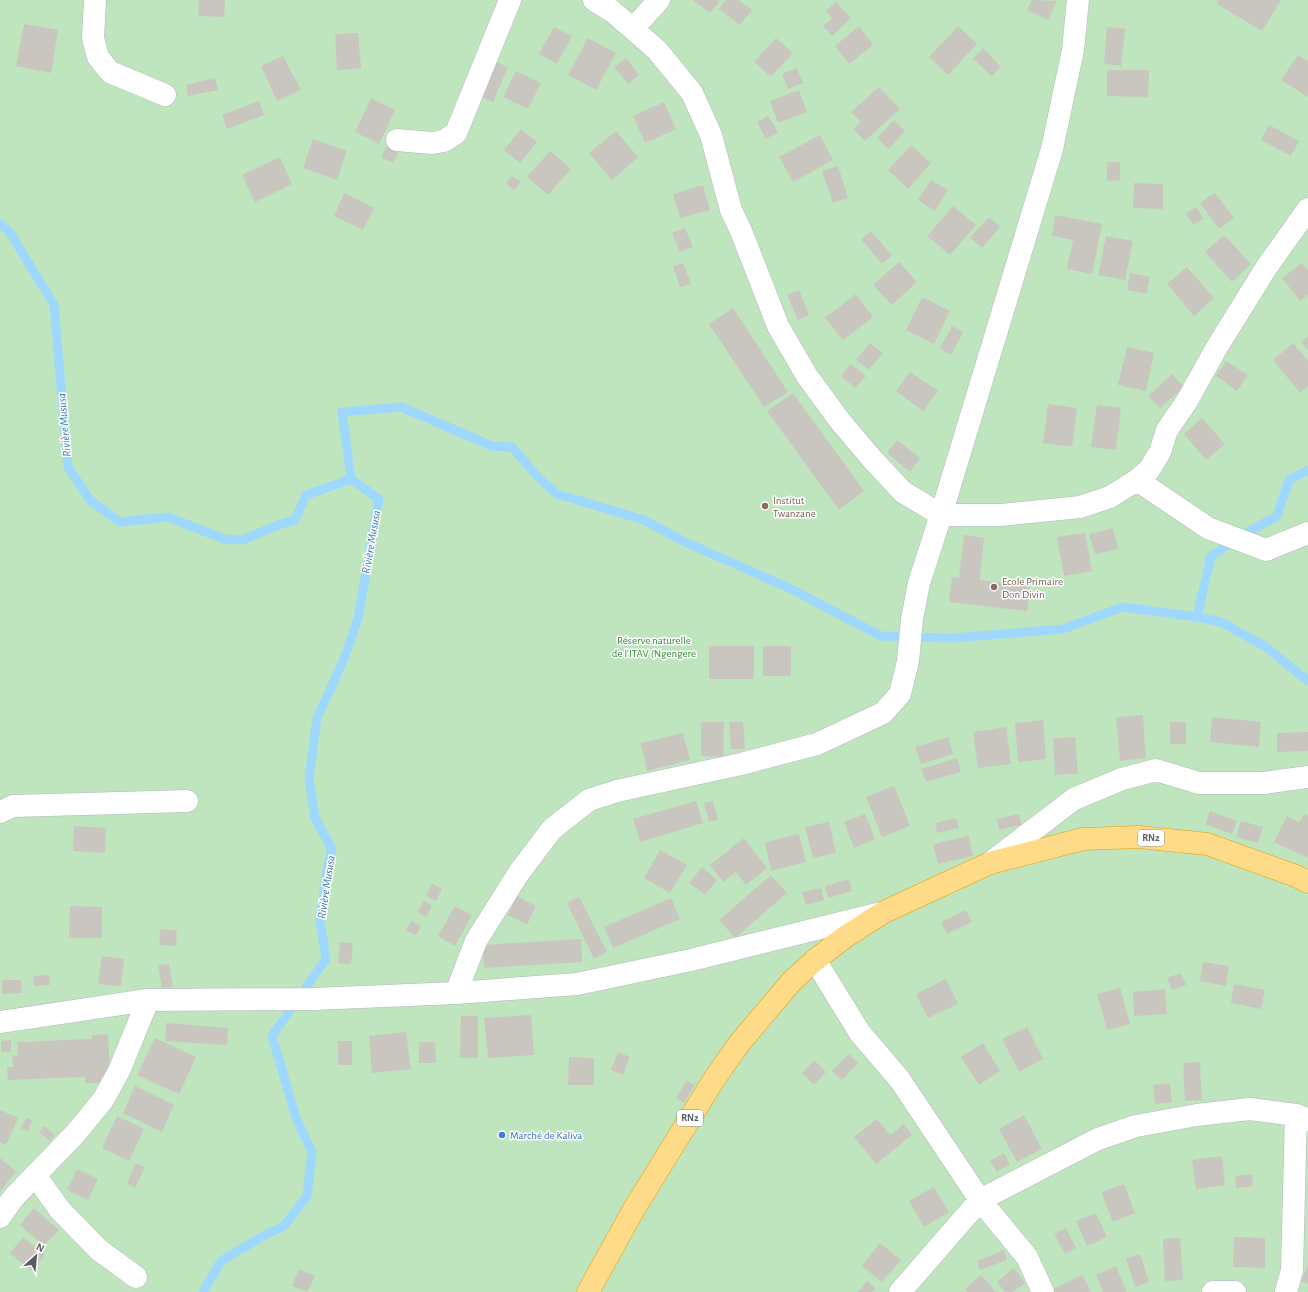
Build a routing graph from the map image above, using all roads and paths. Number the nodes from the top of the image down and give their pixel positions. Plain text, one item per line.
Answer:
1 (95, 0) edge
2 (510, 0) edge
3 (594, 0) edge
4 (659, 0) edge
5 (1078, 0) edge
6 (633, 30) junction
7 (165, 95) dead end
8 (397, 140) dead end
9 (1308, 209) edge
10 (1137, 480) junction
11 (941, 515) junction
12 (1308, 533) edge
13 (1308, 777) edge
14 (187, 801) dead end
15 (0, 812) edge
16 (990, 863) junction
17 (1308, 882) edge
18 (884, 912) junction
19 (815, 960) junction
20 (456, 992) junction
21 (148, 1000) junction
22 (0, 1022) edge
23 (1302, 1118) edge
24 (35, 1175) junction
25 (980, 1200) junction
26 (0, 1217) edge
27 (136, 1277) dead end
28 (588, 1292) edge
29 (900, 1292) edge
30 (1043, 1292) edge
31 (1213, 1292) edge
32 (1235, 1292) edge
33 (1286, 1292) edge

1 - 7 street
2 - 8 street
3 - 6 street
4 - 6 street
5 - 11 street
6 - 11 street
9 - 10 street
10 - 11 street
10 - 12 street
11 - 20 street
13 - 16 street
14 - 15 street
16 - 17 highway, RN2
16 - 18 highway, RN2
18 - 19 highway, RN2
18 - 20 street
19 - 25 street
19 - 28 highway, RN2
20 - 21 street
21 - 22 street
21 - 24 street
23 - 25 street
23 - 33 street
24 - 26 street
24 - 27 street
25 - 29 street
25 - 30 street
31 - 32 street

